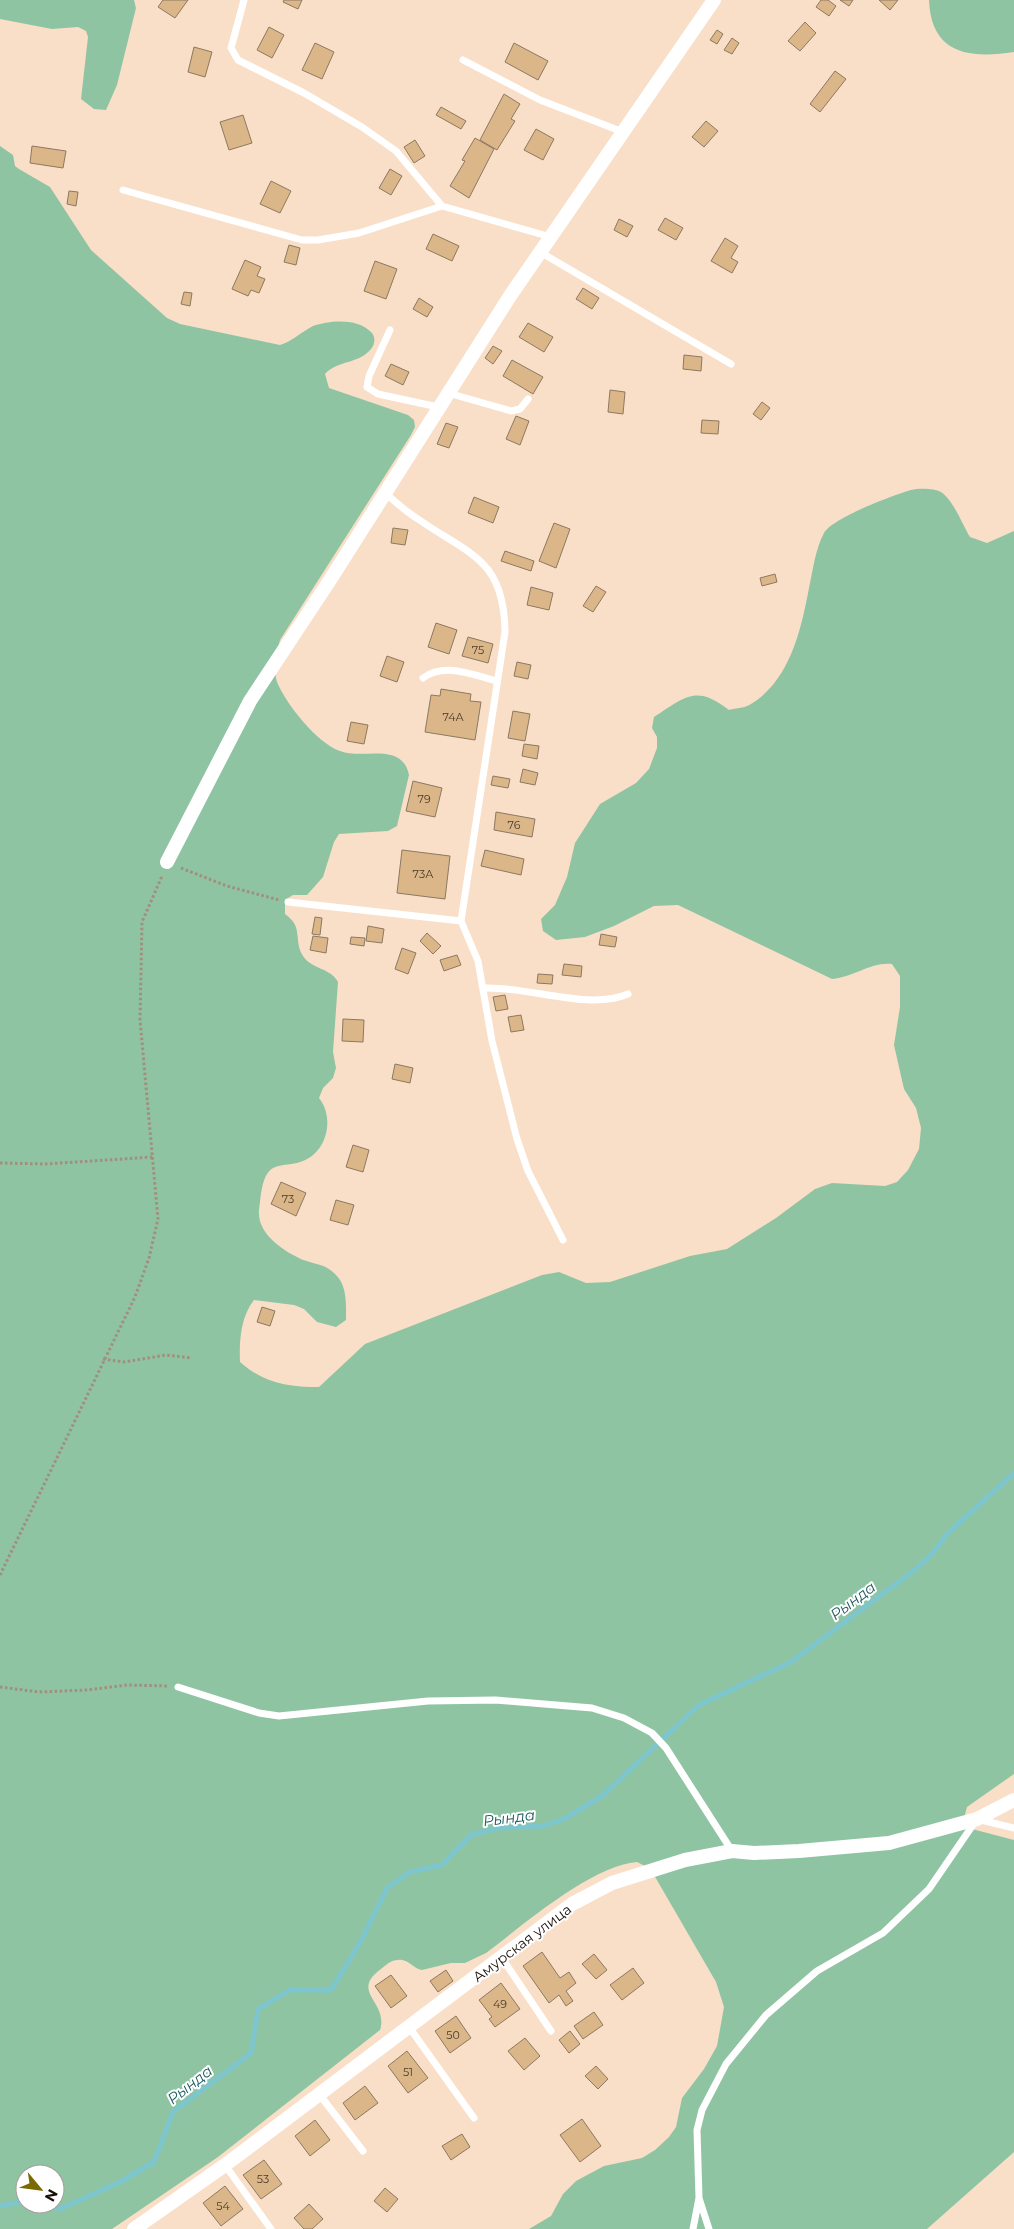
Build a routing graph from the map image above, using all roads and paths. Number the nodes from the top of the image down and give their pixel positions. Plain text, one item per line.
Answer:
1 (244, 0) edge
2 (714, 0) edge
3 (463, 60) dead end
4 (622, 132) junction
5 (123, 190) dead end
6 (442, 206) junction
7 (551, 237) junction
8 (540, 252) junction
9 (390, 330) dead end
10 (731, 364) dead end
11 (448, 393) junction
12 (528, 399) dead end
13 (438, 407) junction
14 (385, 493) junction
15 (423, 678) dead end
16 (497, 681) junction
17 (167, 862) junction
18 (288, 902) joint
19 (461, 921) junction
20 (484, 988) junction
21 (628, 994) dead end
22 (153, 1157) junction
23 (0, 1163) edge
24 (563, 1240) dead end
25 (192, 1358) dead end
26 (103, 1359) junction
27 (0, 1575) edge
28 (178, 1686) joint
29 (0, 1687) edge
30 (1014, 1800) edge
31 (977, 1819) junction
32 (1014, 1828) edge
33 (732, 1851) junction
34 (502, 1958) junction
35 (409, 2026) junction
36 (551, 2031) dead end
37 (318, 2094) junction
38 (474, 2118) dead end
39 (363, 2151) dead end
40 (225, 2165) junction
41 (699, 2198) junction
42 (134, 2229) edge
43 (272, 2229) edge
44 (693, 2229) edge
45 (709, 2229) edge

1 - 6 lane
2 - 4 street
3 - 4 lane
4 - 7 street
5 - 6 lane
6 - 7 lane
7 - 8 street
8 - 10 lane
8 - 11 street
9 - 13 lane
11 - 12 lane
11 - 13 street
13 - 14 street
14 - 16 lane
14 - 17 street
15 - 16 lane
16 - 19 lane
17 - 18 path
17 - 22 path
18 - 19 lane
19 - 20 lane
20 - 21 lane
20 - 24 lane
22 - 23 path
22 - 26 path
25 - 26 path
26 - 27 path
28 - 29 path
28 - 33 lane
30 - 31 street, Амурская улица
31 - 32 lane
31 - 33 street, Амурская улица
31 - 41 lane
33 - 34 street, Амурская улица
34 - 35 street, Амурская улица
34 - 36 lane
35 - 37 street, Амурская улица
35 - 38 lane
37 - 39 lane
37 - 40 street, Амурская улица
40 - 42 street, Амурская улица
40 - 43 lane
41 - 44 lane
41 - 45 lane

